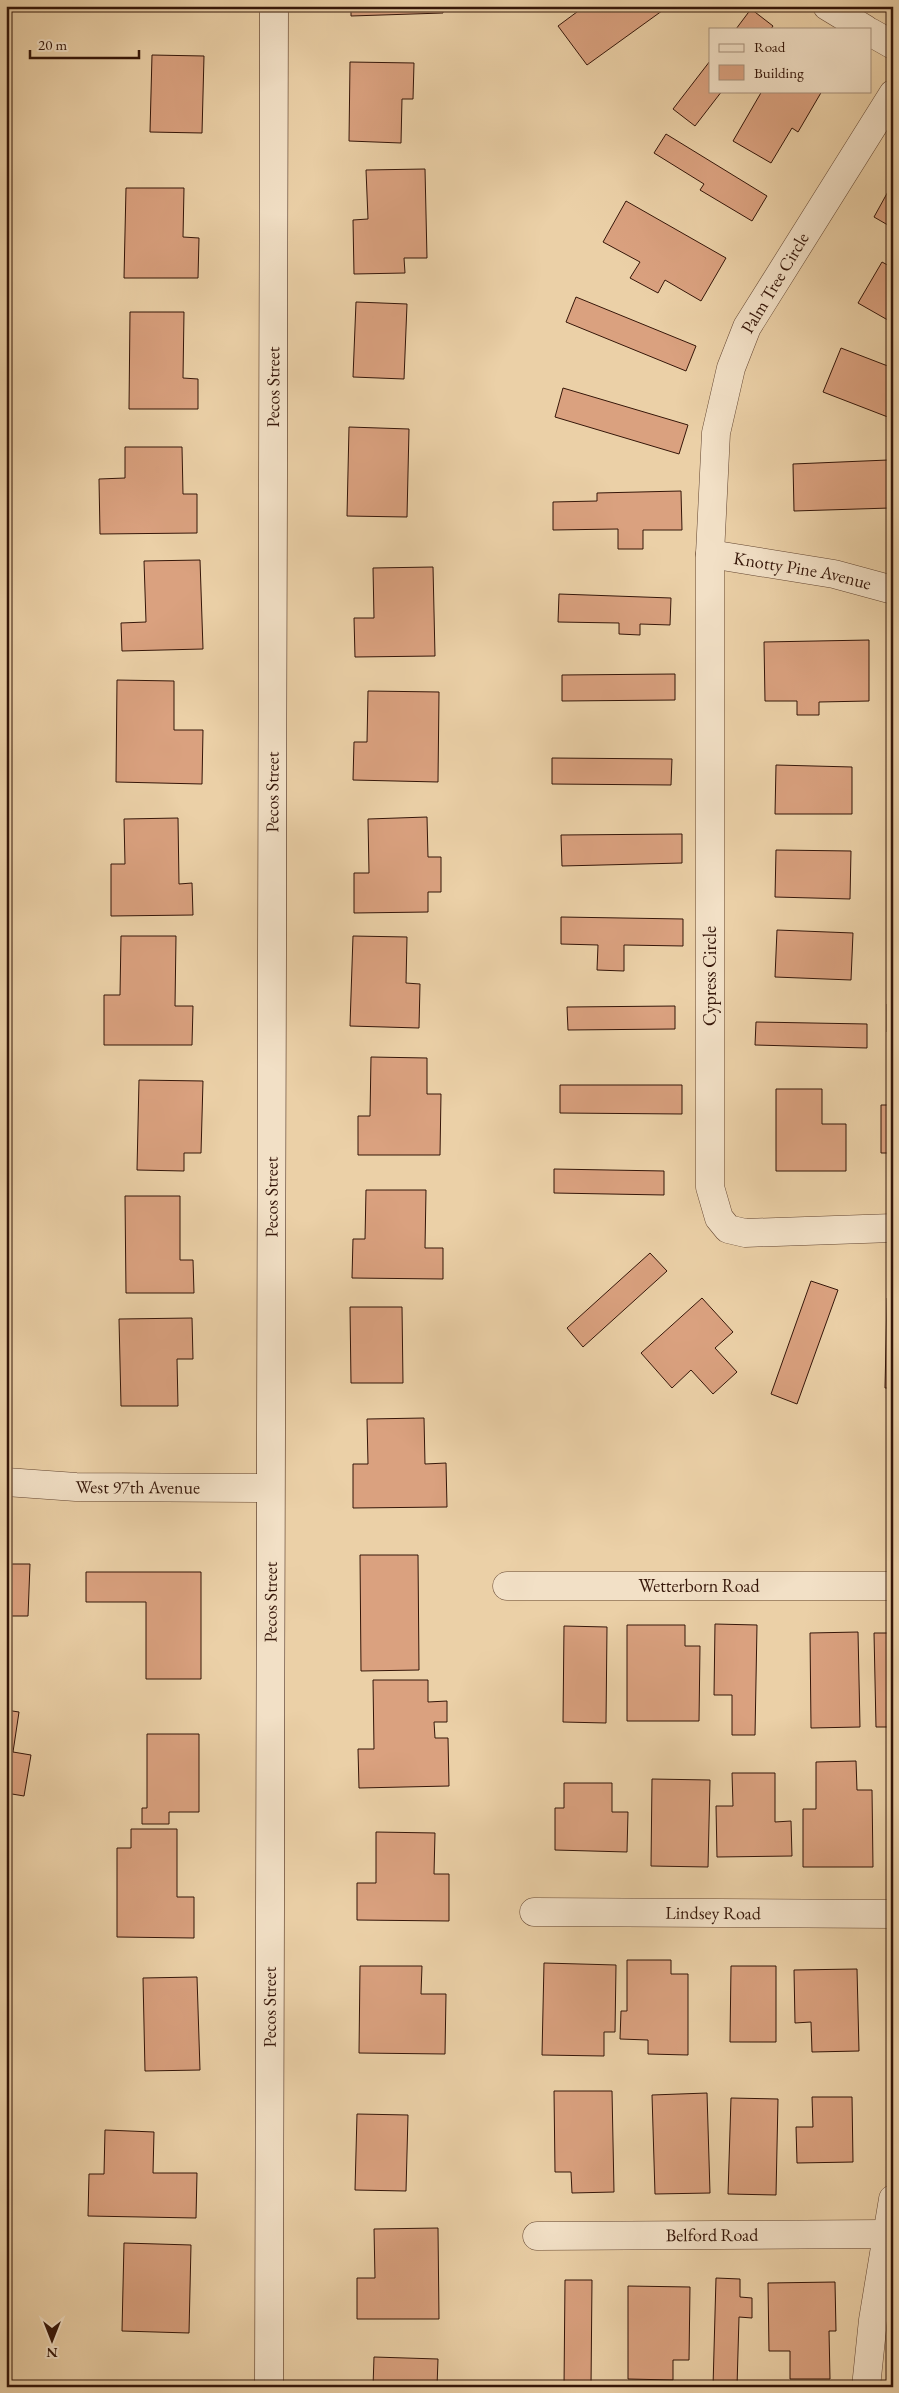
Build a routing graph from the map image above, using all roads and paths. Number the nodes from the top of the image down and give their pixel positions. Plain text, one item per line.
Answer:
1 (274, 6) edge
2 (827, 6) edge
3 (863, 28) edge
4 (872, 33) edge
5 (893, 45) edge
6 (893, 94) edge
7 (710, 554) junction
8 (893, 590) edge
9 (893, 1228) edge
10 (6, 1482) edge
11 (270, 1488) junction
12 (507, 1586) dead end
13 (893, 1586) edge
14 (534, 1912) dead end
15 (893, 1914) edge
16 (893, 2199) edge
17 (886, 2234) junction
18 (537, 2236) dead end
19 (269, 2387) edge
20 (866, 2387) edge

1 - 11 street, Pecos Street
2 - 3 street
4 - 5 street
6 - 7 street, Palm Tree Circle
7 - 8 street, Knotty Pine Avenue
7 - 9 street, Cypress Circle
10 - 11 street, West 97th Avenue
11 - 19 street, Pecos Street
12 - 13 street, Wetterborn Road
14 - 15 street, Lindsey Road
16 - 17 street
17 - 18 street, Belford Road
17 - 20 street

